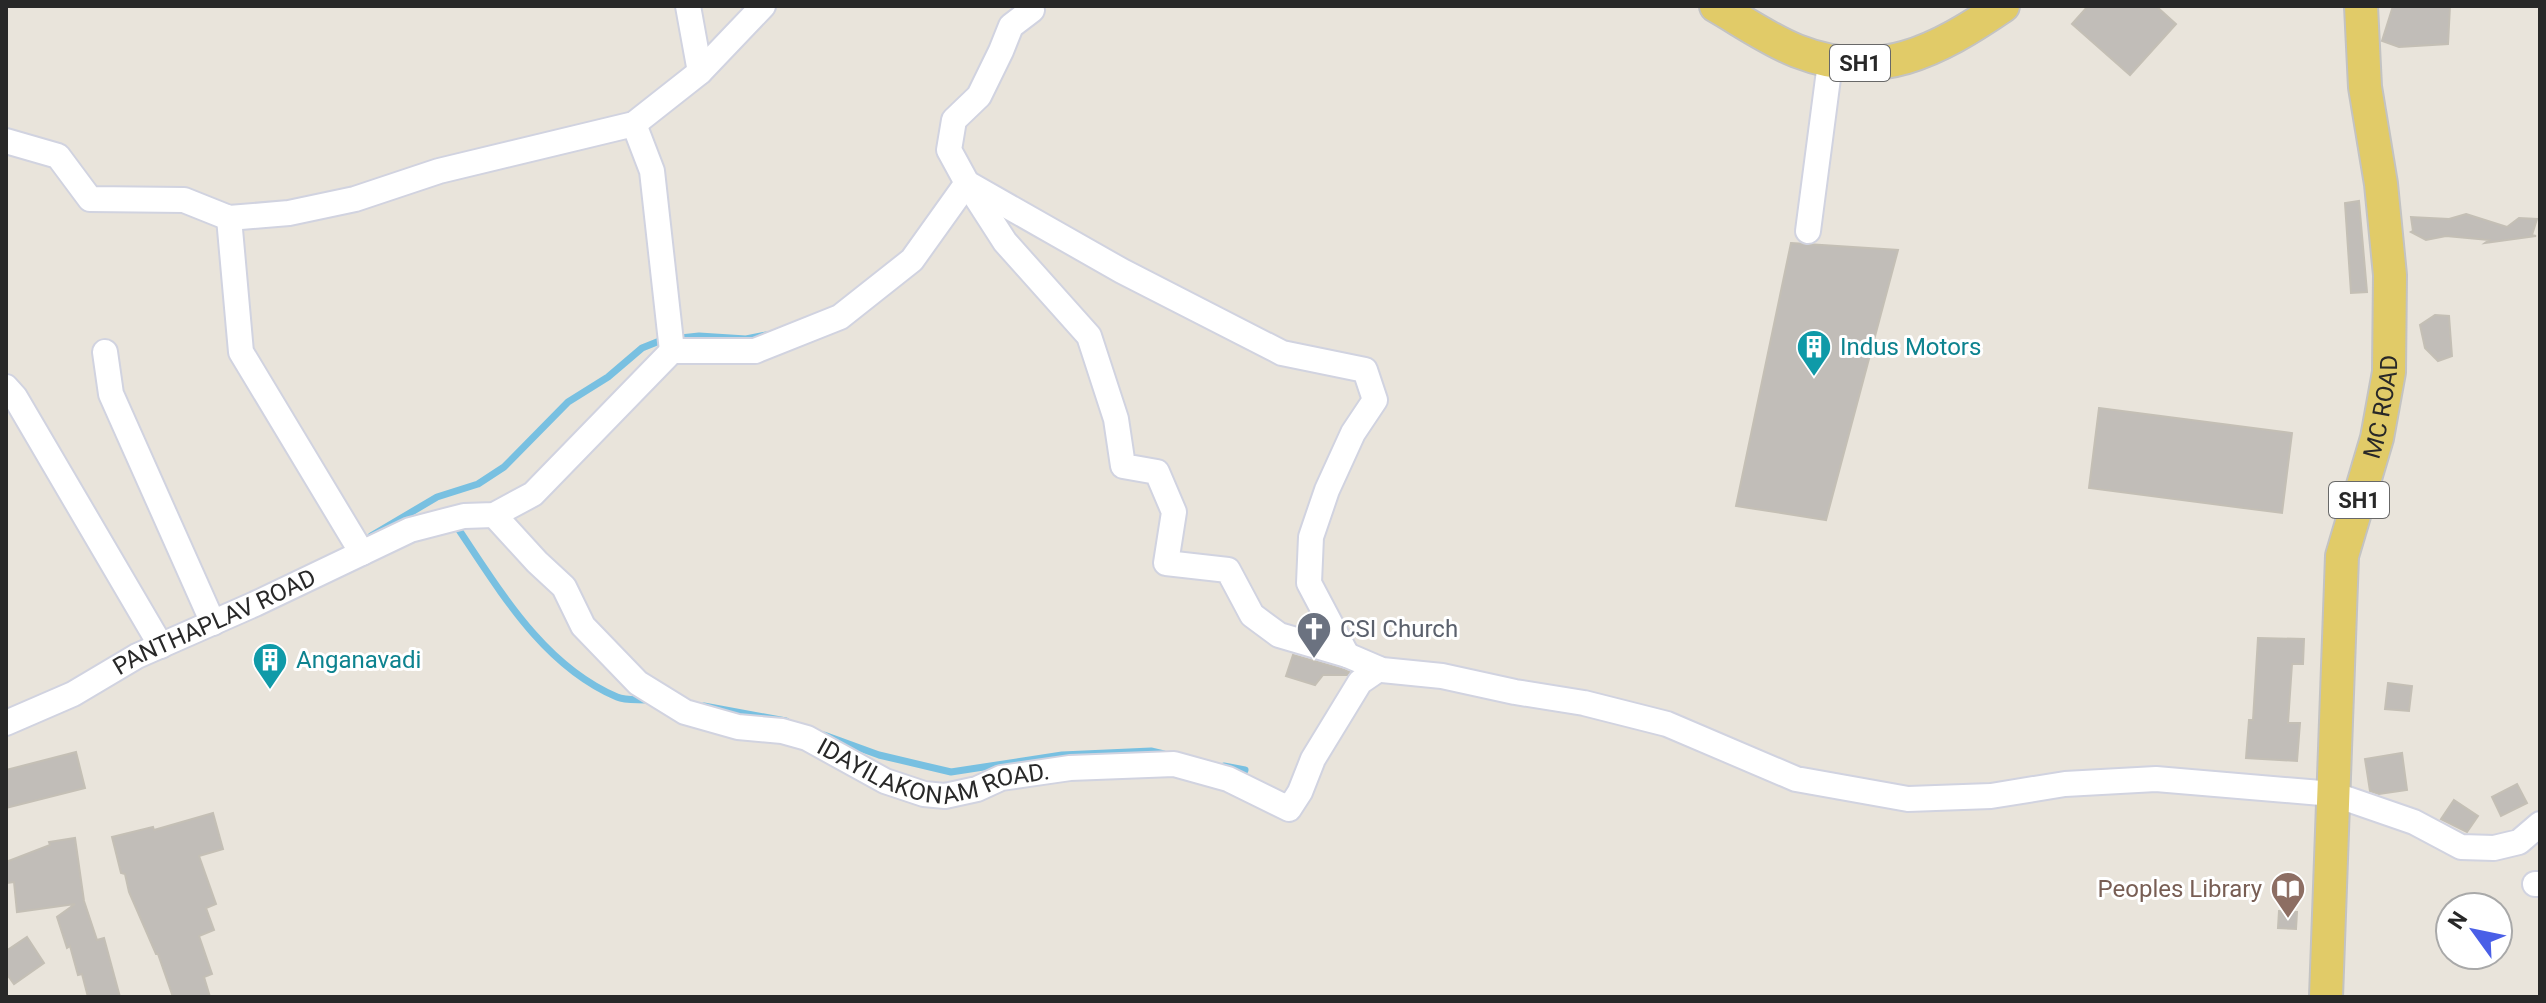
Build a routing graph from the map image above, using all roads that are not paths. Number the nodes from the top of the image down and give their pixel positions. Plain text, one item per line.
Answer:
1 (688, 6) edge
2 (763, 6) edge
3 (1716, 6) edge
4 (2003, 6) edge
5 (2361, 6) edge
6 (1032, 10) dead end
7 (1830, 63) junction
8 (700, 72) junction
9 (634, 124) junction
10 (6, 141) edge
11 (967, 183) junction
12 (229, 218) junction
13 (1808, 231) dead end
14 (672, 351) junction
15 (105, 352) dead end
16 (6, 387) edge
17 (494, 515) junction
18 (356, 543) junction
19 (213, 623) junction
20 (161, 646) junction
21 (1347, 655) junction
22 (1379, 669) junction
23 (6, 723) edge
24 (2333, 794) junction
25 (2540, 824) edge
26 (2326, 997) edge

1 - 8 street
2 - 8 street
3 - 7 main road, SH1
4 - 7 main road, SH1
5 - 24 main road, MC ROAD / SH1
6 - 11 street
7 - 13 street
8 - 9 street
9 - 12 street
9 - 14 street
10 - 12 street
11 - 14 street
11 - 21 street
11 - 21 street
12 - 18 street
14 - 17 street
15 - 19 street
16 - 20 street
17 - 18 street, PANTHAPLAV ROAD
17 - 22 street, IDAYILAKONAM ROAD.
18 - 19 street, PANTHAPLAV ROAD
19 - 20 street, PANTHAPLAV ROAD
20 - 23 street, PANTHAPLAV ROAD
21 - 22 street
22 - 24 street
24 - 25 street
24 - 26 main road, MC ROAD / SH1

